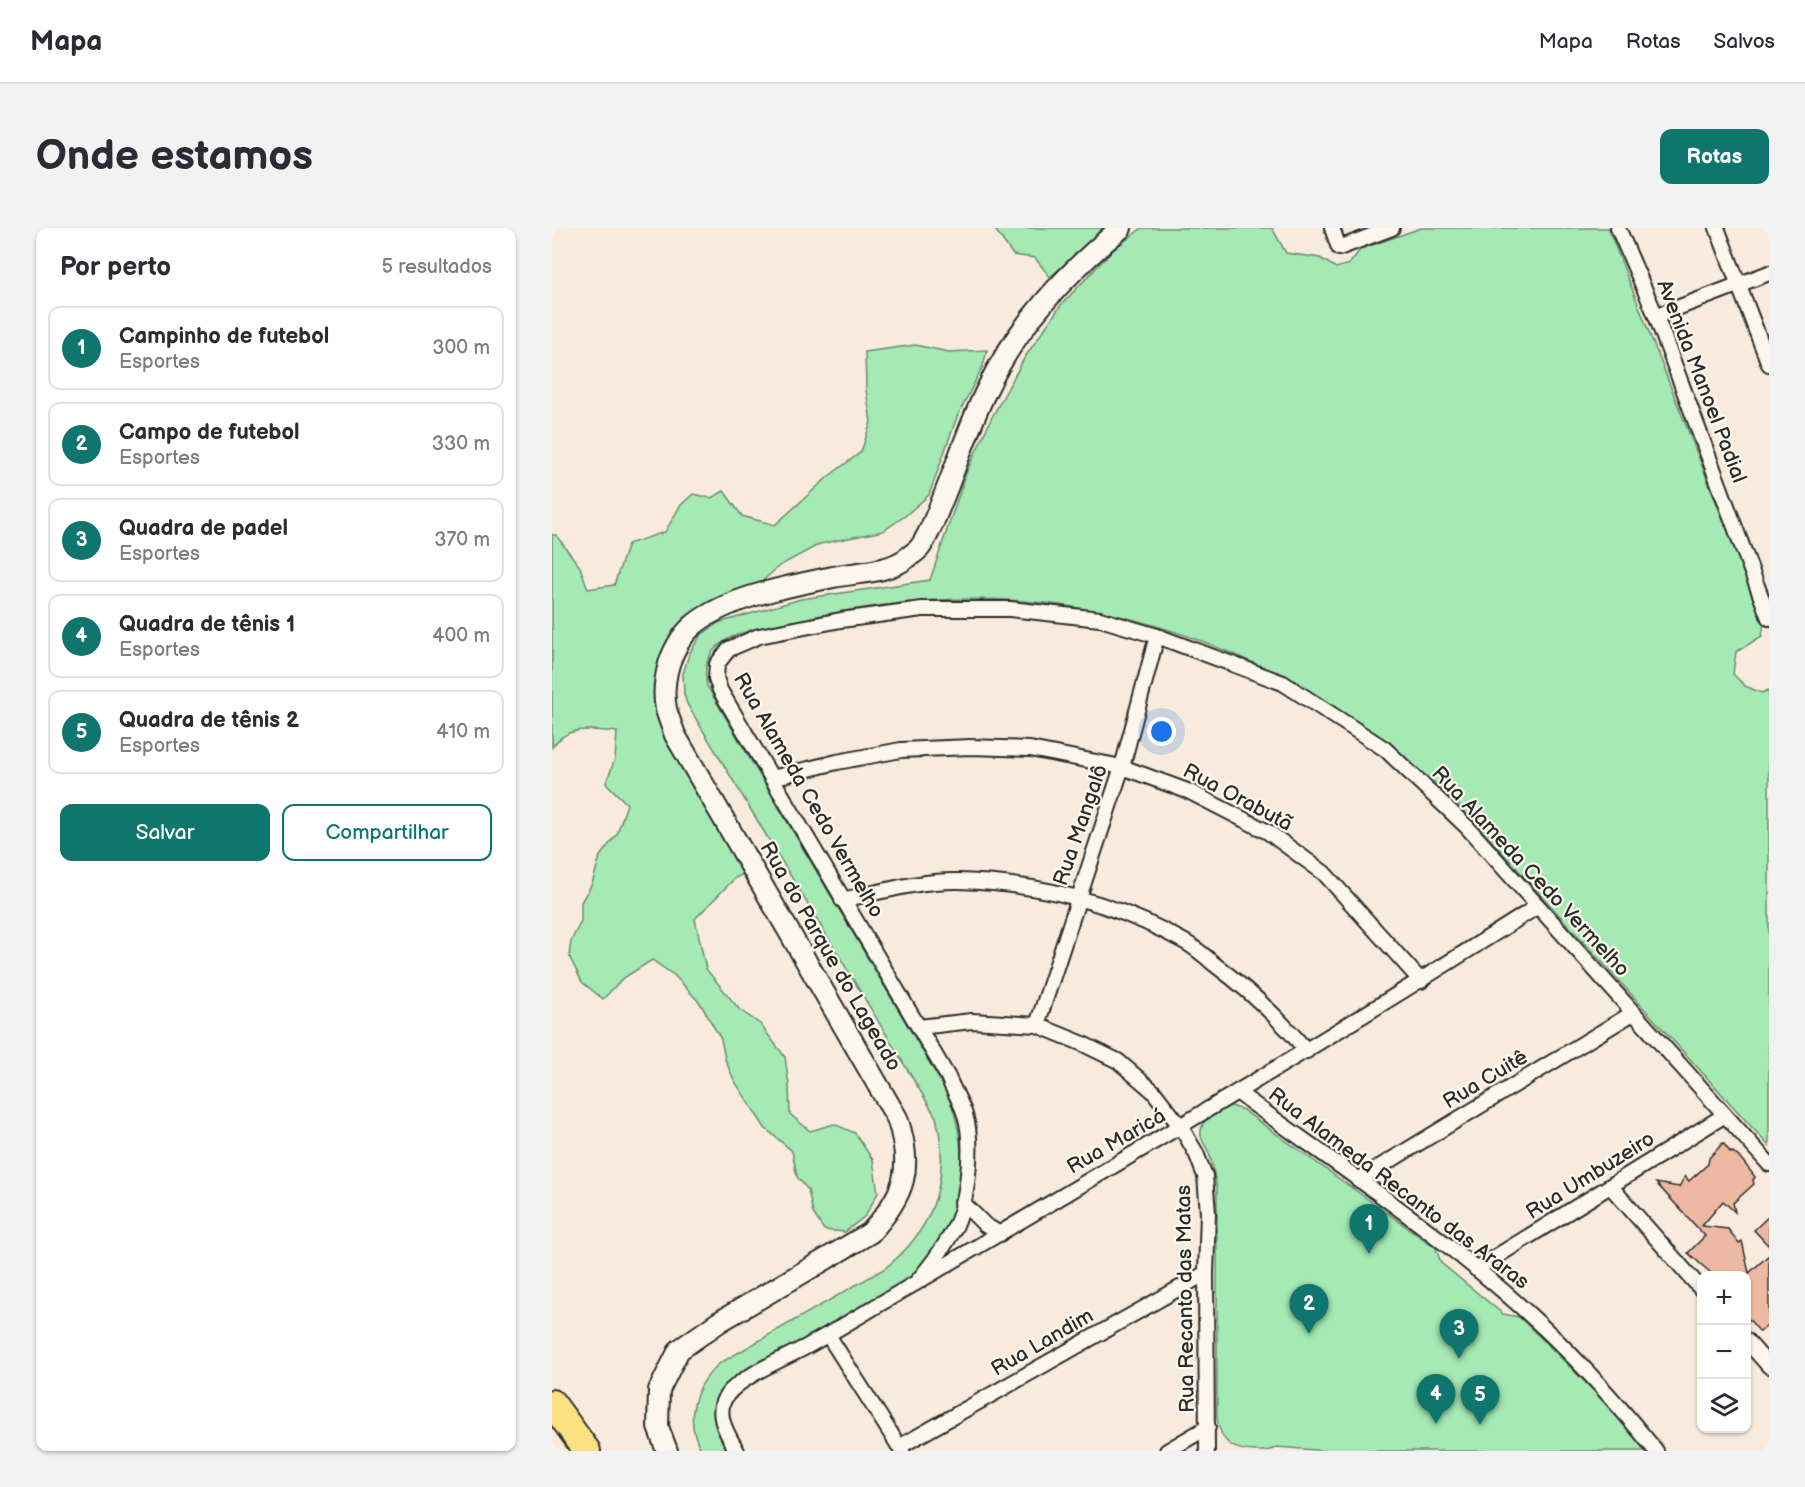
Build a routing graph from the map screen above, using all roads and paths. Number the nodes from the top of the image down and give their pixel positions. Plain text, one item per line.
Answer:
1 (1121, 228) edge
2 (1332, 228) edge
3 (1392, 228) edge
4 (1618, 228) edge
5 (1717, 228) edge
6 (1769, 273) edge
7 (1738, 285) junction
8 (1656, 316) junction
9 (1769, 364) edge
10 (1769, 618) edge
11 (1157, 636) junction
12 (1122, 767) junction
13 (772, 778) junction
14 (1078, 897) junction
15 (842, 900) junction
16 (1538, 906) junction
17 (1421, 981) junction
18 (1633, 1013) junction
19 (1037, 1025) junction
20 (919, 1027) junction
21 (1307, 1051) junction
22 (1237, 1092) junction
23 (1725, 1115) junction
24 (1181, 1127) junction
25 (1769, 1164) edge
26 (1358, 1180) junction
27 (1611, 1187) junction
28 (962, 1202) junction
29 (1000, 1234) junction
30 (1476, 1269) junction
31 (1206, 1273) junction
32 (916, 1283) junction
33 (1697, 1285) edge
34 (828, 1335) junction
35 (1751, 1346) edge
36 (1769, 1366) edge
37 (552, 1405) edge
38 (1208, 1427) junction
39 (900, 1449) edge
40 (574, 1451) edge
41 (587, 1451) edge
42 (667, 1451) edge
43 (737, 1451) edge
44 (1167, 1451) edge
45 (1207, 1451) edge
46 (1656, 1451) edge

1 - 42 street, Rua do Parque do Lageado
2 - 3 street
4 - 8 street, Avenida Manoel Padial
5 - 7 street
6 - 7 street
7 - 8 street
7 - 9 street
8 - 10 street, Avenida Manoel Padial
11 - 12 street, Rua Mangalô
11 - 13 street, Rua Alameda Cedo Vermelho
11 - 16 street, Rua Alameda Cedo Vermelho
12 - 13 street, Rua Orabutã
12 - 14 street, Rua Mangalô
12 - 17 street, Rua Orabutã
13 - 15 street, Rua Alameda Cedo Vermelho
14 - 15 street
14 - 19 street, Rua Mangalô
14 - 21 street
15 - 20 street, Rua Alameda Cedo Vermelho
16 - 17 street, Rua Maricá
16 - 18 street, Rua Alameda Cedo Vermelho
17 - 21 street, Rua Maricá
18 - 23 street, Rua Alameda Cedo Vermelho
18 - 26 street, Rua Cuitê
19 - 20 street, Rua Recanto das Matas
19 - 24 street, Rua Recanto das Matas
20 - 28 street, Rua Alameda Cedo Vermelho
21 - 22 street, Rua Maricá
22 - 24 street, Rua Maricá
22 - 26 street, Rua Alameda Recanto das Araras
23 - 25 street, Rua Alameda Cedo Vermelho
23 - 27 street, Rua Umbuzeiro
24 - 29 street, Rua Maricá
24 - 31 street, Rua Recanto das Matas
26 - 30 street, Rua Alameda Recanto das Araras
27 - 30 street, Rua Umbuzeiro
27 - 33 street
28 - 29 street
28 - 32 street, Rua Alameda Cedo Vermelho
29 - 32 street, Rua Maricá
30 - 46 street, Rua Alameda Recanto das Araras
31 - 38 street, Rua Recanto das Matas
31 - 39 street, Rua Landim
32 - 34 street, Rua Maricá
34 - 39 street
34 - 43 street, Rua Maricá
35 - 36 street
37 - 40 highway
37 - 41 highway
38 - 44 street
38 - 45 street, Rua Recanto das Matas

